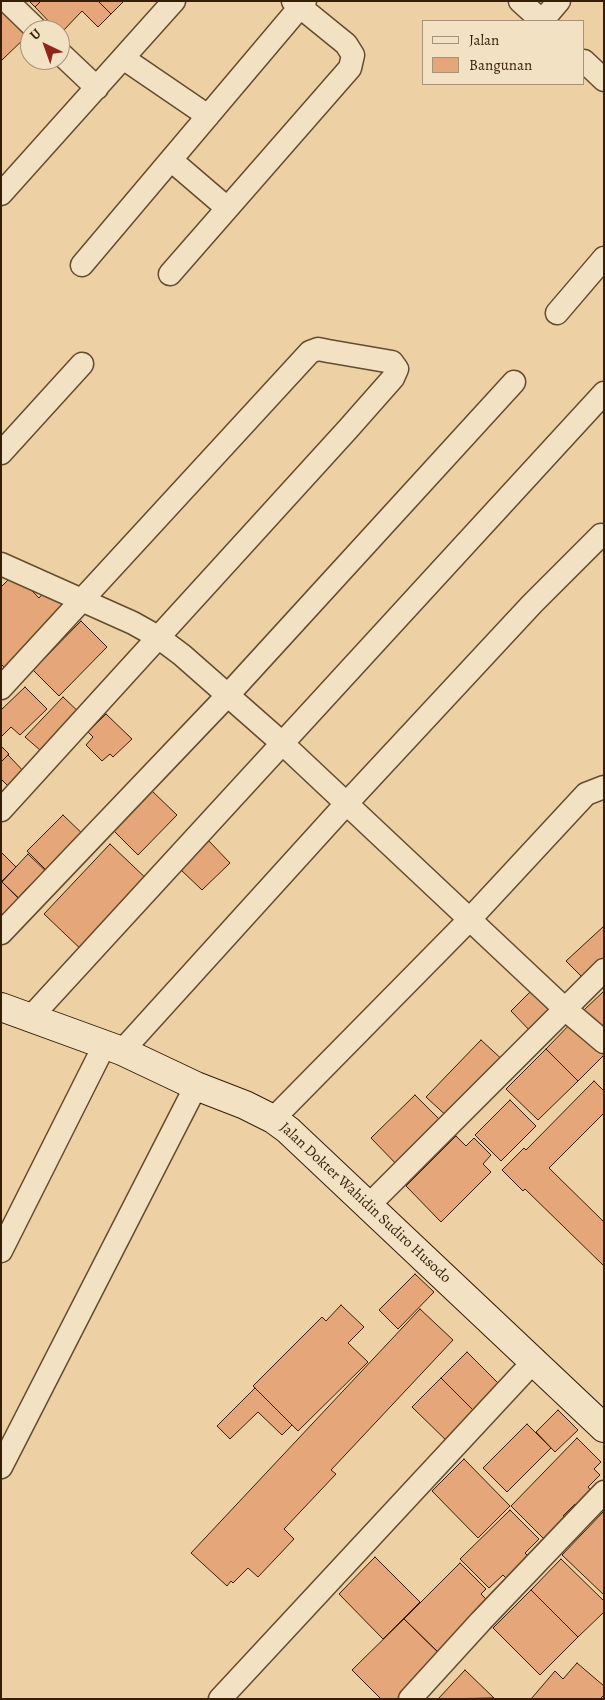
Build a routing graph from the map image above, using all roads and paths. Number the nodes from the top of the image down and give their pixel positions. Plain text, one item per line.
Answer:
1 (7, 1) edge
2 (174, 1) edge
3 (520, 1) edge
4 (559, 1) edge
5 (299, 3) edge
6 (27, 20) edge
7 (541, 20) edge
8 (543, 20) edge
9 (124, 58) junction
10 (585, 62) edge
11 (70, 63) edge
12 (604, 80) edge
13 (96, 88) junction
14 (208, 116) junction
15 (171, 160) junction
16 (1, 194) edge
17 (227, 208) junction
18 (604, 258) edge
19 (82, 265) dead end
20 (170, 274) dead end
21 (557, 313) dead end
22 (82, 364) dead end
23 (514, 382) dead end
24 (604, 393) edge
25 (1, 453) edge
26 (601, 536) dead end
27 (1, 564) edge
28 (83, 601) junction
29 (158, 637) junction
30 (1, 688) edge
31 (227, 696) junction
32 (282, 743) junction
33 (597, 789) edge
34 (346, 804) junction
35 (1, 810) edge
36 (470, 919) junction
37 (1, 933) edge
38 (604, 970) edge
39 (1, 1007) edge
40 (565, 1009) junction
41 (31, 1017) junction
42 (604, 1042) edge
43 (113, 1047) junction
44 (196, 1086) junction
45 (273, 1119) junction
46 (370, 1205) junction
47 (1, 1251) edge
48 (535, 1360) junction
49 (604, 1428) edge
50 (1, 1467) edge
51 (604, 1492) edge
52 (220, 1699) edge
53 (410, 1699) edge

1 - 6 street
2 - 9 street
3 - 7 street
4 - 8 street
5 - 14 street
5 - 17 street
9 - 13 street
9 - 14 street
10 - 12 street
11 - 13 street
13 - 16 street
14 - 15 street
15 - 17 street
15 - 19 street
17 - 20 street
18 - 21 street
22 - 25 street
23 - 31 street
24 - 32 street
26 - 34 street
27 - 28 street
28 - 29 street
28 - 29 street
28 - 30 street
29 - 31 street
29 - 35 street
31 - 32 street
31 - 37 street
32 - 34 street
32 - 41 street
33 - 36 street
34 - 36 street
34 - 43 street
36 - 40 street
36 - 45 street
38 - 40 street
39 - 41 main road, Jalan Dokter Wahidin Sudiro Husodo
40 - 42 street
40 - 46 street
41 - 43 main road, Jalan Dokter Wahidin Sudiro Husodo
43 - 44 main road, Jalan Dokter Wahidin Sudiro Husodo
43 - 47 street
44 - 45 main road, Jalan Dokter Wahidin Sudiro Husodo
44 - 50 street
45 - 46 main road, Jalan Dokter Wahidin Sudiro Husodo
46 - 48 main road, Jalan Dokter Wahidin Sudiro Husodo
48 - 49 main road, Jalan Dokter Wahidin Sudiro Husodo
48 - 52 street
51 - 53 street

